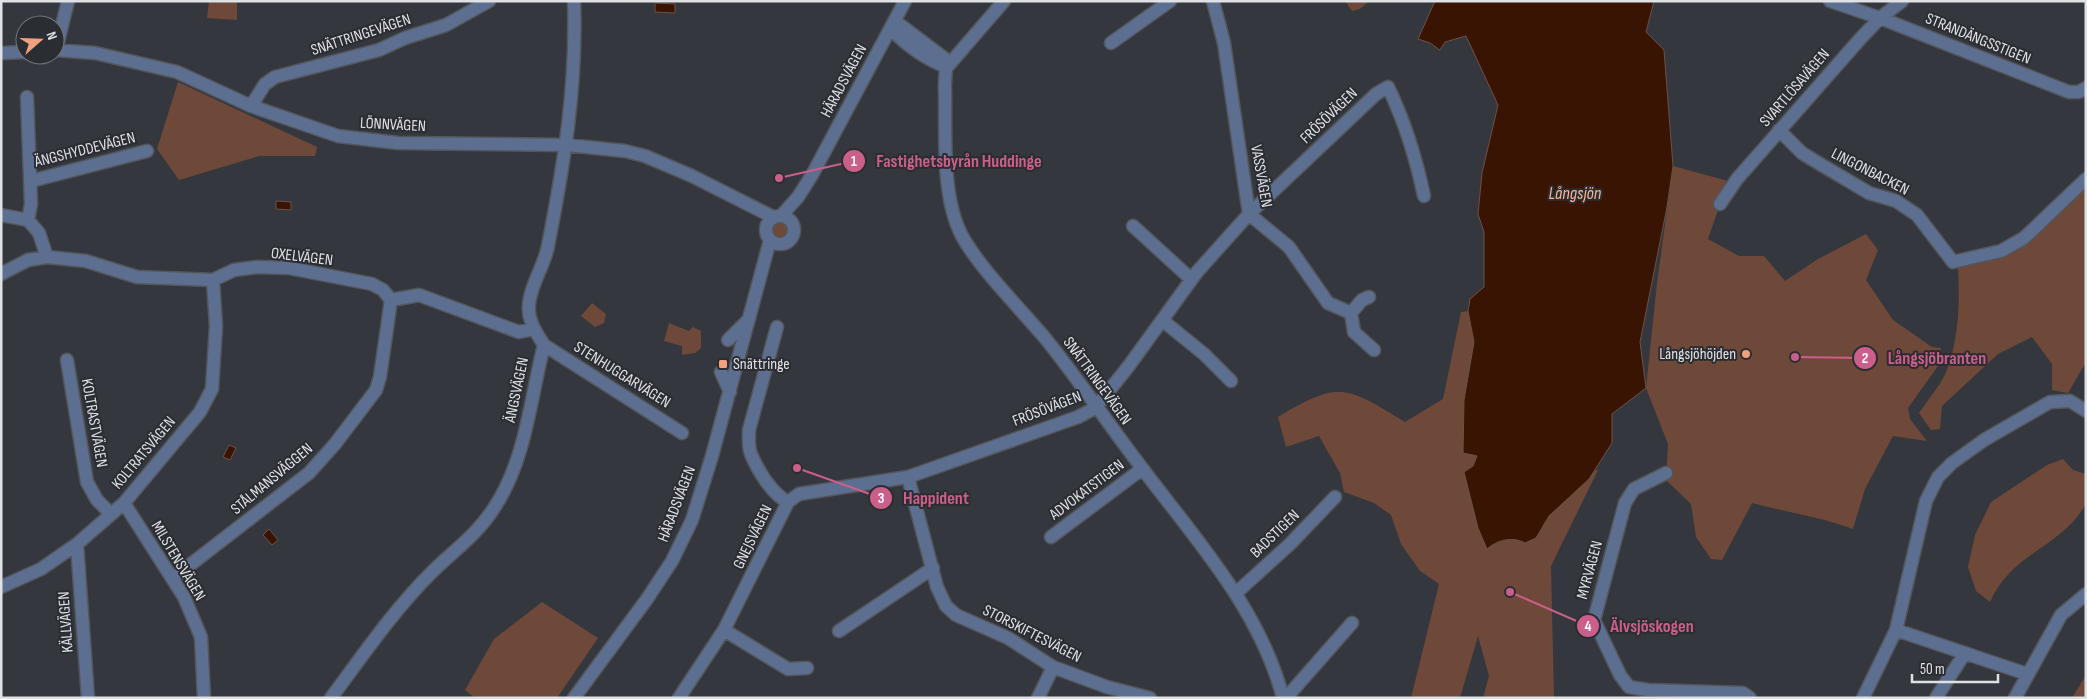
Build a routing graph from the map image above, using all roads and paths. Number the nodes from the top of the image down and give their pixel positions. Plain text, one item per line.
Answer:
1 (68, 1) edge
2 (489, 1) edge
3 (574, 1) edge
4 (1004, 1) edge
5 (1170, 1) edge
6 (1213, 1) edge
7 (1830, 1) edge
8 (1902, 1) edge
9 (901, 3) edge
10 (65, 15) edge
11 (1880, 18) junction
12 (893, 25) junction
13 (1111, 43) dead end
14 (65, 51) edge
15 (15, 52) edge
16 (1, 53) edge
17 (947, 67) junction
18 (2086, 88) edge
19 (27, 97) dead end
20 (251, 106) junction
21 (1780, 130) junction
22 (567, 145) junction
23 (147, 151) dead end
24 (2086, 180) edge
25 (31, 181) junction
26 (1424, 196) dead end
27 (1720, 204) dead end
28 (1249, 214) junction
29 (1, 215) edge
30 (28, 220) junction
31 (778, 220) junction
32 (1133, 226) dead end
33 (774, 242) junction
34 (47, 257) junction
35 (1, 274) edge
36 (1191, 278) junction
37 (213, 280) junction
38 (1369, 297) dead end
39 (390, 300) junction
40 (1351, 313) junction
41 (750, 318) junction
42 (1162, 320) junction
43 (777, 327) dead end
44 (534, 329) junction
45 (728, 340) dead end
46 (544, 345) junction
47 (1374, 350) dead end
48 (67, 360) dead end
49 (721, 372) dead end
50 (1231, 381) dead end
51 (730, 392) junction
52 (1096, 408) junction
53 (2086, 412) edge
54 (682, 433) dead end
55 (1142, 469) junction
56 (1666, 472) dead end
57 (908, 477) junction
58 (1334, 497) dead end
59 (788, 502) junction
60 (124, 503) junction
61 (110, 513) junction
62 (1052, 537) dead end
63 (77, 544) junction
64 (933, 568) junction
65 (173, 578) junction
66 (1, 587) edge
67 (1236, 593) junction
68 (2086, 594) edge
69 (1352, 622) dead end
70 (724, 630) junction
71 (1896, 630) junction
72 (839, 632) dead end
73 (1965, 653) junction
74 (1054, 667) junction
75 (807, 668) dead end
76 (2027, 674) junction
77 (88, 698) edge
78 (204, 698) edge
79 (331, 698) edge
80 (574, 698) edge
81 (679, 698) edge
82 (1038, 698) edge
83 (1150, 698) edge
84 (1284, 698) edge
85 (1750, 698) edge
86 (1863, 698) edge
87 (1936, 698) edge
88 (2015, 698) edge

1 - 10 street
2 - 20 street, SNÄTTRINGEVÄGEN
3 - 22 street, ÄNGSVÄGEN
4 - 17 street
5 - 13 street
6 - 28 street, VASSVÄGEN
7 - 11 street, STRANDÄNGSSTIGEN
8 - 11 street, SVARTLÖSAVÄGEN
9 - 12 street, HÄRADSVÄGEN
11 - 18 street, STRANDÄNGSSTIGEN
11 - 21 street, SVARTLÖSAVÄGEN
12 - 17 street
12 - 31 street, HÄRADSVÄGEN
14 - 20 street, LÖNNVÄGEN
15 - 16 street
17 - 52 street, SNÄTTRINGEVÄGEN
19 - 25 street, ÄNGSHYDDEVÄGEN
20 - 22 street, LÖNNVÄGEN
21 - 24 street, LINGONBACKEN
21 - 27 street, SVARTLÖSAVÄGEN
22 - 31 street, LÖNNVÄGEN
22 - 44 street, ÄNGSVÄGEN
23 - 25 street, ÄNGSHYDDEVÄGEN
25 - 30 street, ÄNGSHYDDEVÄGEN
26 - 28 street, FRÖSÖVÄGEN
28 - 36 street, FRÖSÖVÄGEN
28 - 40 street, VASSVÄGEN
29 - 30 street
30 - 34 street
31 - 33 street
31 - 33 street, HÄRADSVÄGEN
32 - 36 street
33 - 41 street, HÄRADSVÄGEN
34 - 35 street, OXELVÄGEN
34 - 37 street, OXELVÄGEN
36 - 42 street, FRÖSÖVÄGEN
37 - 39 street, OXELVÄGEN
37 - 60 street, KOLTRATSVÄGEN
38 - 40 street
39 - 44 street
39 - 65 street, STÅLMANSVÄGGEN
40 - 47 street
41 - 45 street
41 - 51 street, HÄRADSVÄGEN
42 - 50 street
42 - 52 street, FRÖSÖVÄGEN
43 - 59 street, GNEJSVÄGEN
44 - 46 street, ÄNGSVÄGEN
46 - 54 street, STENHUGGARVÄGEN
46 - 79 street, ÄNGSVÄGEN
48 - 61 street, KOLTRASTVÄGEN
49 - 51 street
51 - 80 street, HÄRADSVÄGEN
52 - 55 street, SNÄTTRINGEVÄGEN
52 - 57 street, FRÖSÖVÄGEN
53 - 71 street
55 - 62 street, ADVOKATSTIGEN
55 - 67 street, SNÄTTRINGEVÄGEN
56 - 85 street, MYRVÄGEN
57 - 59 street, FRÖSÖVÄGEN
57 - 64 street
58 - 67 street, BADSTIGEN
59 - 70 street, GNEJSVÄGEN
60 - 61 street, KOLTRATSVÄGEN
60 - 65 street, MILSTENSVÄGEN
61 - 63 street, KOLTRATSVÄGEN
63 - 66 street, KOLTRATSVÄGEN
63 - 77 street, KÄLLVÄGEN
64 - 72 street
64 - 74 street, STORSKIFTESVÄGEN
65 - 78 street, MILSTENSVÄGEN
67 - 84 street, SNÄTTRINGEVÄGEN
68 - 76 street
69 - 84 street
70 - 75 street
70 - 81 street, GNEJSVÄGEN
71 - 73 street
71 - 86 street
73 - 76 street
73 - 87 street
74 - 82 street
74 - 83 street, STORSKIFTESVÄGEN
76 - 88 street

